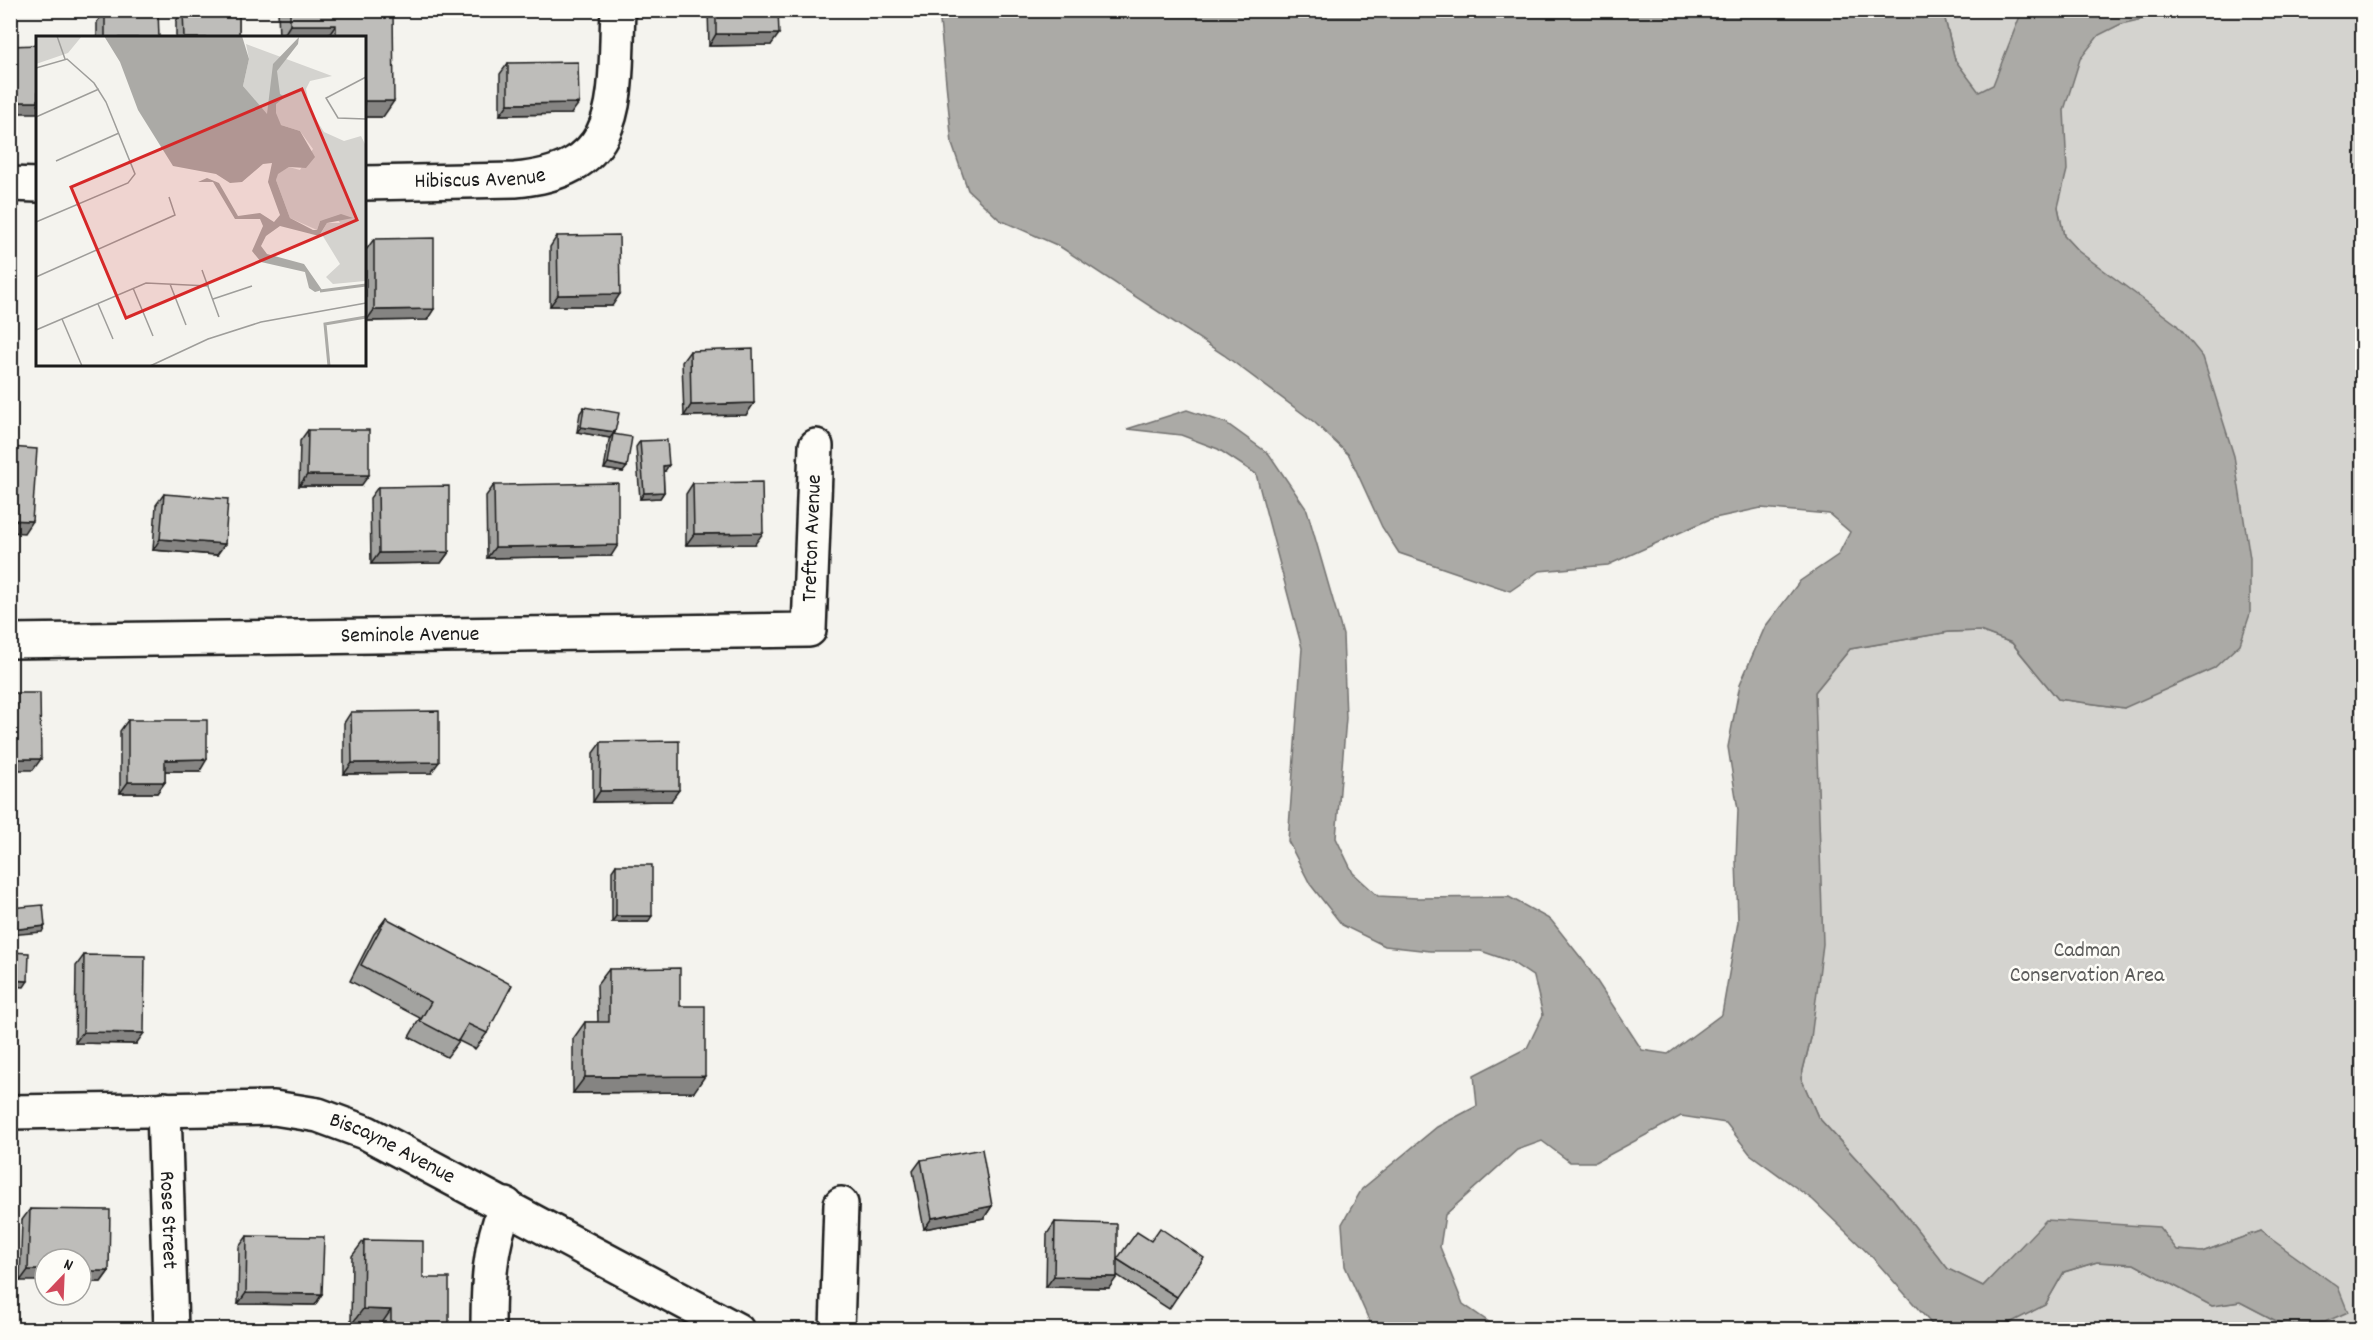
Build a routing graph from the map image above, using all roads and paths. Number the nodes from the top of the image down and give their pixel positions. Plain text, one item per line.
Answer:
1 (618, 10) edge
2 (366, 183) edge
3 (10, 184) edge
4 (36, 185) edge
5 (816, 446) dead end
6 (809, 630) joint
7 (10, 641) edge
8 (164, 1109) junction
9 (10, 1112) edge
10 (841, 1204) dead end
11 (507, 1205) junction
12 (171, 1329) edge
13 (488, 1329) edge
14 (737, 1329) edge
15 (837, 1329) edge

1 - 2 street, Hibiscus Avenue
3 - 4 street
5 - 6 street, Trefton Avenue
6 - 7 street, Seminole Avenue
8 - 9 street, Biscayne Avenue
8 - 11 street, Biscayne Avenue
8 - 12 street, Rose Street
10 - 15 street
11 - 13 street
11 - 14 street, Biscayne Avenue

